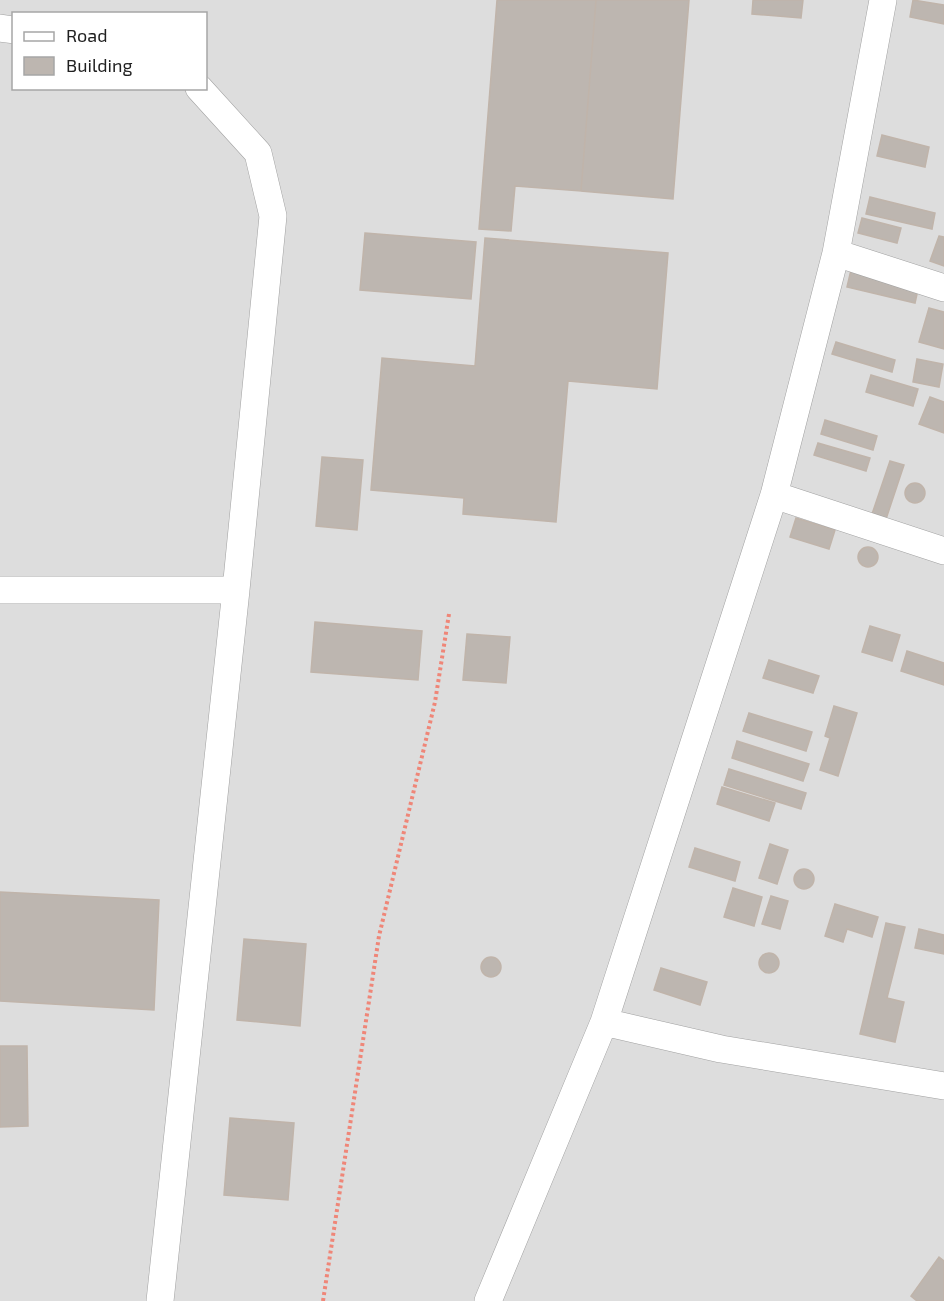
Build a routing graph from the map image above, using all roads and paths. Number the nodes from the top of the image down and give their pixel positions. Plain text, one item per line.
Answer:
1 (883, 0) edge
2 (201, 90) edge
3 (836, 253) junction
4 (944, 288) edge
5 (774, 495) junction
6 (944, 551) edge
7 (0, 590) edge
8 (236, 590) junction
9 (449, 614) dead end
10 (604, 1022) junction
11 (944, 1086) edge
12 (160, 1301) edge
13 (323, 1301) edge
14 (488, 1301) edge

1 - 3 street
2 - 8 street
3 - 4 street
3 - 5 street
5 - 6 street
5 - 10 street
7 - 8 street
8 - 12 street
9 - 13 path
10 - 11 street
10 - 14 street

